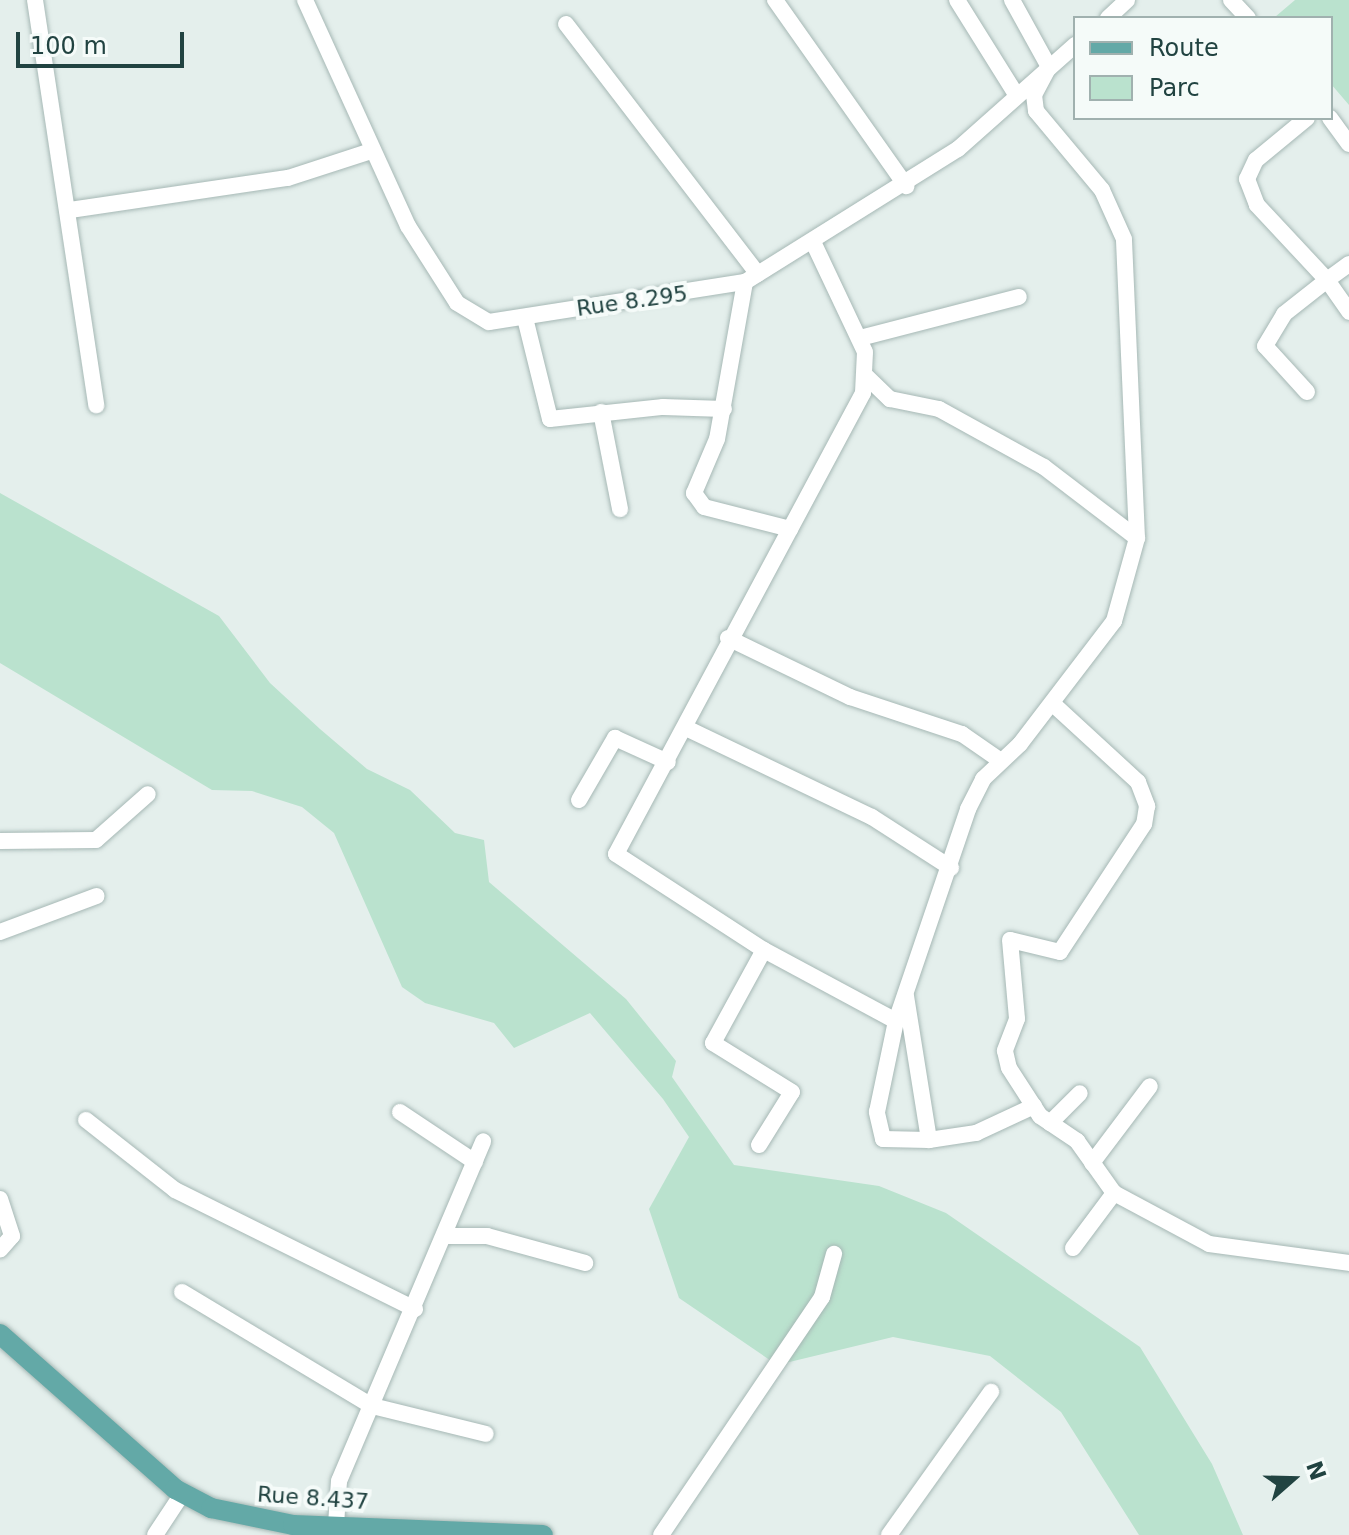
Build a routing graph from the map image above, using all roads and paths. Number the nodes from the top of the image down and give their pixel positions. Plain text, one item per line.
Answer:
1 (35, 0) edge
2 (305, 0) edge
3 (775, 0) edge
4 (957, 0) edge
5 (1012, 0) edge
6 (1127, 0) edge
7 (1231, 0) edge
8 (1110, 16) edge
9 (1246, 16) edge
10 (566, 24) dead end
11 (1073, 47) edge
12 (1049, 67) junction
13 (1017, 96) junction
14 (1305, 120) edge
15 (1331, 120) edge
16 (1349, 144) edge
17 (371, 151) junction
18 (906, 186) junction
19 (70, 210) junction
20 (814, 244) junction
21 (1349, 264) edge
22 (752, 278) junction
23 (1327, 280) junction
24 (1019, 297) dead end
25 (1349, 312) edge
26 (525, 318) junction
27 (860, 338) junction
28 (867, 377) junction
29 (1307, 392) dead end
30 (96, 405) dead end
31 (724, 409) junction
32 (601, 412) junction
33 (620, 509) dead end
34 (790, 529) junction
35 (1137, 538) junction
36 (728, 638) junction
37 (1052, 703) junction
38 (686, 728) junction
39 (1001, 761) junction
40 (668, 762) junction
41 (148, 794) dead end
42 (579, 800) dead end
43 (0, 841) edge
44 (951, 868) junction
45 (97, 896) dead end
46 (0, 932) edge
47 (764, 950) junction
48 (906, 994) junction
49 (896, 1021) junction
50 (1150, 1086) dead end
51 (1080, 1093) dead end
52 (1034, 1106) junction
53 (400, 1112) dead end
54 (86, 1120) dead end
55 (1050, 1123) junction
56 (929, 1140) junction
57 (483, 1141) dead end
58 (759, 1145) dead end
59 (475, 1162) junction
60 (1092, 1163) junction
61 (1114, 1193) junction
62 (0, 1199) edge
63 (446, 1236) junction
64 (1073, 1248) dead end
65 (0, 1250) edge
66 (834, 1254) dead end
67 (585, 1263) dead end
68 (1349, 1263) edge
69 (182, 1292) dead end
70 (415, 1309) junction
71 (0, 1334) edge
72 (991, 1392) dead end
73 (372, 1406) junction
74 (486, 1434) dead end
75 (182, 1494) junction
76 (336, 1525) junction
77 (392, 1531) edge
78 (897, 1532) edge
79 (155, 1535) edge
80 (543, 1535) edge
81 (661, 1535) edge

1 - 19 street
2 - 17 street, Rue 8.295
3 - 18 street
4 - 13 street
5 - 12 street
6 - 8 street
7 - 9 street
10 - 22 street
11 - 12 street, Rue 8.295
12 - 13 street, Rue 8.295
12 - 35 street
13 - 18 street, Rue 8.295
14 - 23 street
15 - 16 street
17 - 19 street
17 - 26 street, Rue 8.295
18 - 20 street, Rue 8.295
19 - 30 street
20 - 22 street, Rue 8.295
20 - 27 street
21 - 23 street
22 - 26 street, Rue 8.295
22 - 31 street
23 - 25 street
23 - 29 street
24 - 27 street
26 - 32 street
27 - 28 street
28 - 34 street
28 - 35 street
31 - 32 street
31 - 34 street
32 - 33 street
34 - 36 street
35 - 37 street
36 - 38 street
36 - 39 street
37 - 39 street
37 - 52 street
38 - 40 street
38 - 44 street
39 - 44 street
40 - 42 street
40 - 47 street
41 - 43 street
44 - 48 street
45 - 46 street
47 - 49 street
47 - 58 street
48 - 49 street
48 - 56 street
49 - 56 street
50 - 60 street
51 - 55 street
52 - 55 street
52 - 56 street
53 - 59 street
54 - 70 street
55 - 60 street
57 - 59 street
59 - 63 street
60 - 61 street
61 - 64 street
61 - 68 street
62 - 65 street
63 - 67 street
63 - 70 street
66 - 81 street
69 - 73 street
70 - 73 street
71 - 75 main road, Rue 8.437
72 - 78 street
73 - 74 street
73 - 76 street
75 - 76 main road, Rue 8.437
75 - 79 street
76 - 77 main road, Rue 8.437
77 - 80 main road, Rue 8.437

